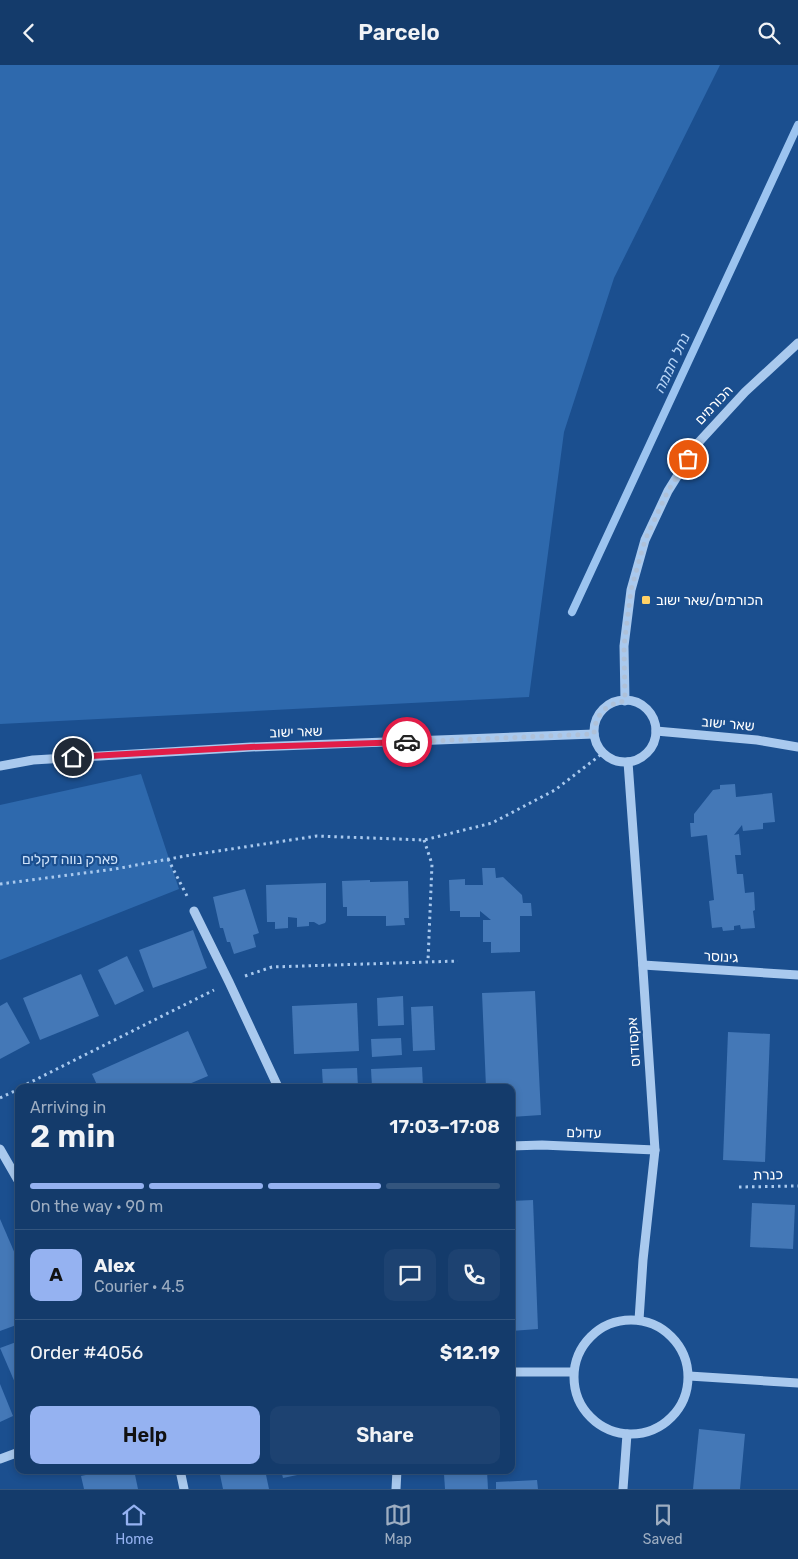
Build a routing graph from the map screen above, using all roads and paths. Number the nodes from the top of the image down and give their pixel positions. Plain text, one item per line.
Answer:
1 (798, 343) edge
2 (625, 701) junction
3 (656, 731) junction
4 (594, 734) junction
5 (798, 747) edge
6 (603, 753) junction
7 (628, 762) junction
8 (0, 766) edge
9 (424, 840) junction
10 (168, 859) junction
11 (0, 884) edge
12 (194, 911) joint
13 (458, 961) dead end
14 (643, 965) junction
15 (798, 975) edge
16 (277, 1084) edge
17 (15, 1091) edge
18 (0, 1098) edge
19 (515, 1146) edge
20 (0, 1149) edge
21 (655, 1150) junction
22 (15, 1175) edge
23 (798, 1186) edge
24 (739, 1187) dead end
25 (639, 1320) junction
26 (573, 1372) junction
27 (515, 1373) edge
28 (689, 1376) junction
29 (798, 1383) edge
30 (627, 1434) junction
31 (15, 1453) edge
32 (0, 1459) edge
33 (181, 1474) edge
34 (397, 1474) edge
35 (184, 1489) edge
36 (396, 1489) edge
37 (623, 1489) edge

1 - 2 street, הכורמים
2 - 3 street
2 - 4 street
3 - 5 street, שאר ישוב
3 - 7 street
4 - 6 street
4 - 8 street, שאר ישוב
6 - 7 street
6 - 9 path
7 - 14 street, אקסודוס
9 - 10 path
9 - 13 path
10 - 11 path
10 - 12 path
12 - 16 street
14 - 15 street, גינוסר
14 - 21 street, אקסודוס
17 - 18 path
19 - 21 street, עדולם
20 - 22 street
21 - 25 street, אקסודוס
23 - 24 path, כנרת
25 - 26 street
25 - 28 street
26 - 27 street
26 - 30 street
28 - 29 street
28 - 30 street
30 - 37 street
31 - 32 street
33 - 35 street
34 - 36 street

